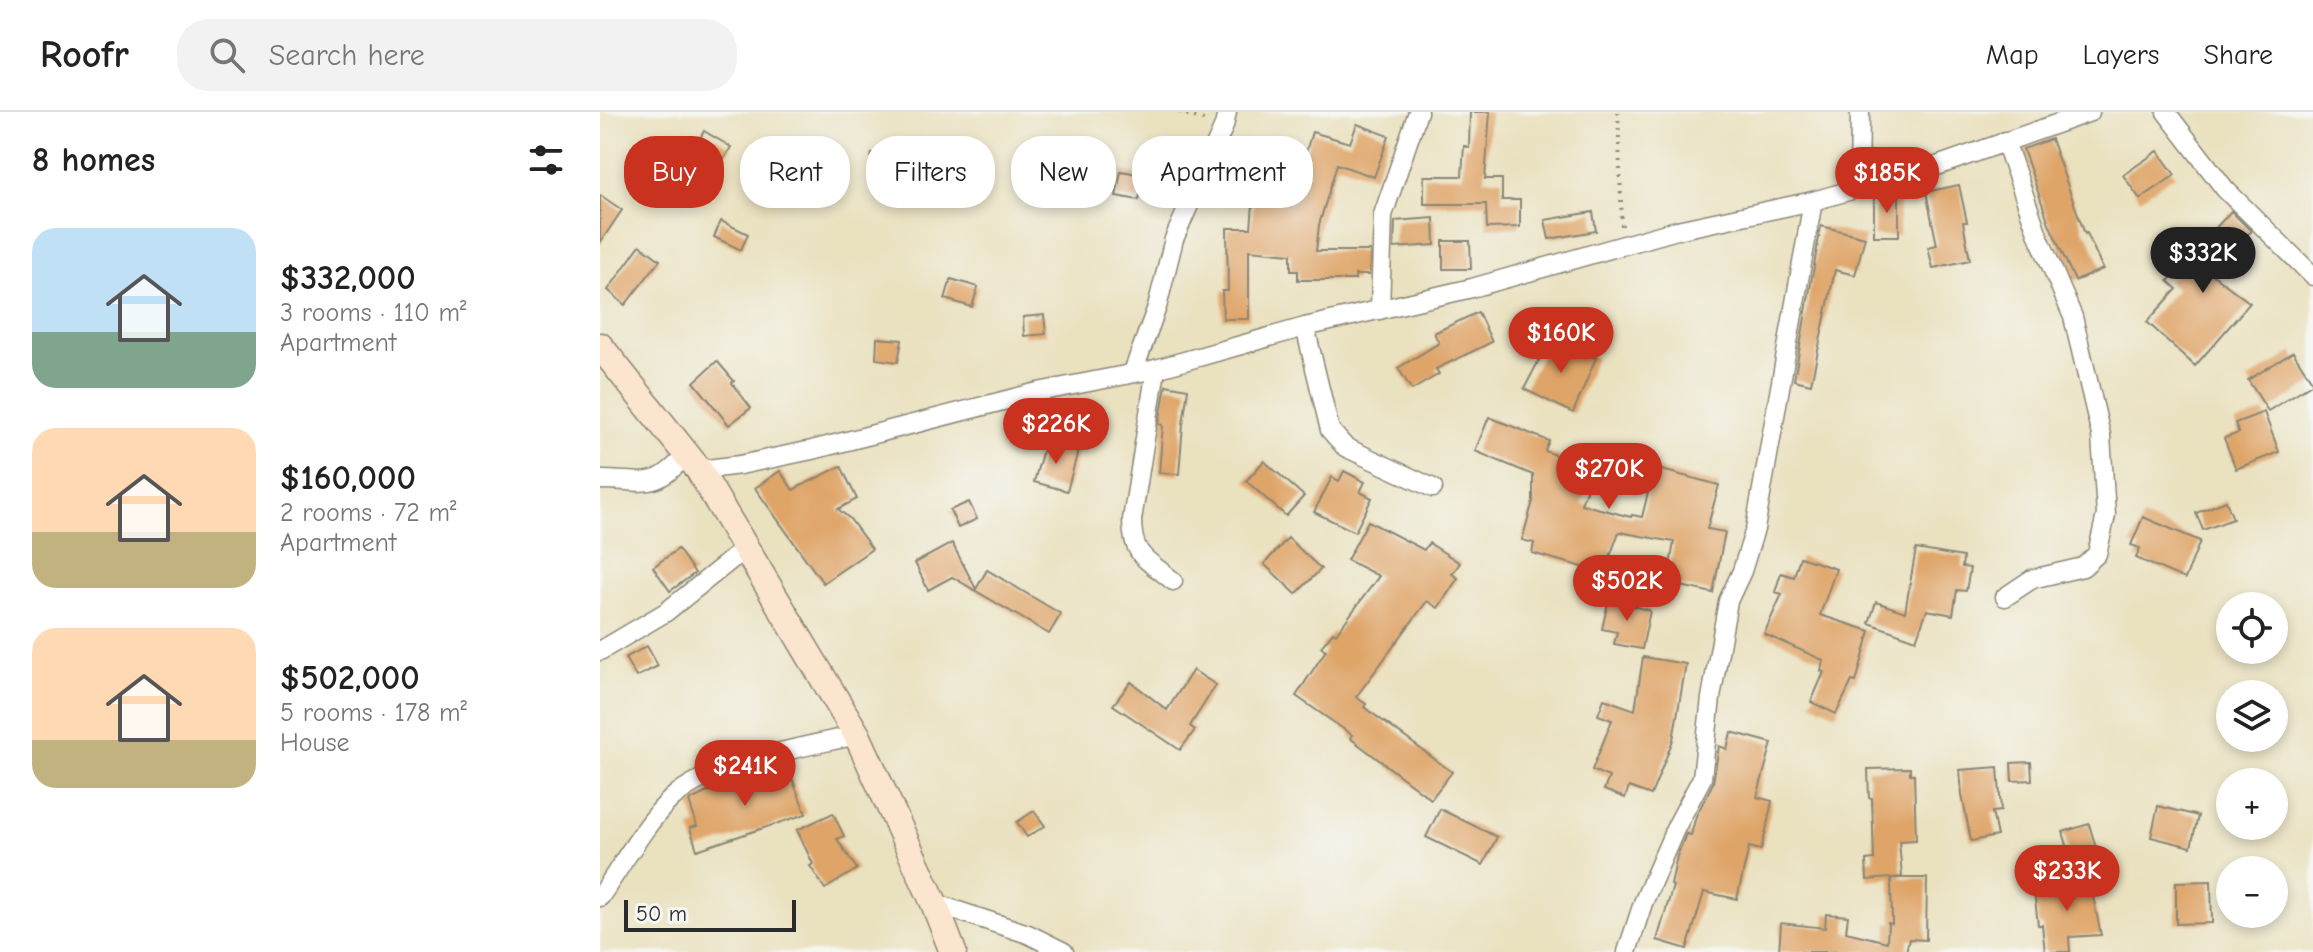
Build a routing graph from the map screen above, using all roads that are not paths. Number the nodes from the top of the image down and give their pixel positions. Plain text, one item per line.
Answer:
1 (1418, 112) edge
2 (1860, 112) edge
3 (2090, 112) edge
4 (2166, 112) edge
5 (1226, 119) edge
6 (2005, 141) junction
7 (1859, 188) junction
8 (1813, 201) junction
9 (2313, 276) edge
10 (1380, 310) junction
11 (1305, 327) junction
12 (600, 346) edge
13 (1156, 369) junction
14 (1133, 372) junction
15 (693, 462) junction
16 (600, 480) edge
17 (1433, 488) dead end
18 (746, 548) junction
19 (1173, 581) dead end
20 (2005, 597) dead end
21 (600, 651) edge
22 (857, 735) junction
23 (600, 897) edge
24 (934, 903) junction
25 (953, 952) edge
26 (1064, 952) edge
27 (1627, 952) edge

1 - 10 street
2 - 7 street
3 - 6 street
4 - 9 street
5 - 14 street
6 - 7 street
6 - 20 street
7 - 8 street
8 - 10 street
8 - 27 street
10 - 11 street
11 - 13 street
11 - 17 street
12 - 15 main road
13 - 14 street
13 - 19 street
14 - 15 street
15 - 16 street
15 - 18 main road
18 - 21 street
18 - 22 main road
22 - 23 street
22 - 24 main road
24 - 25 main road
24 - 26 street

